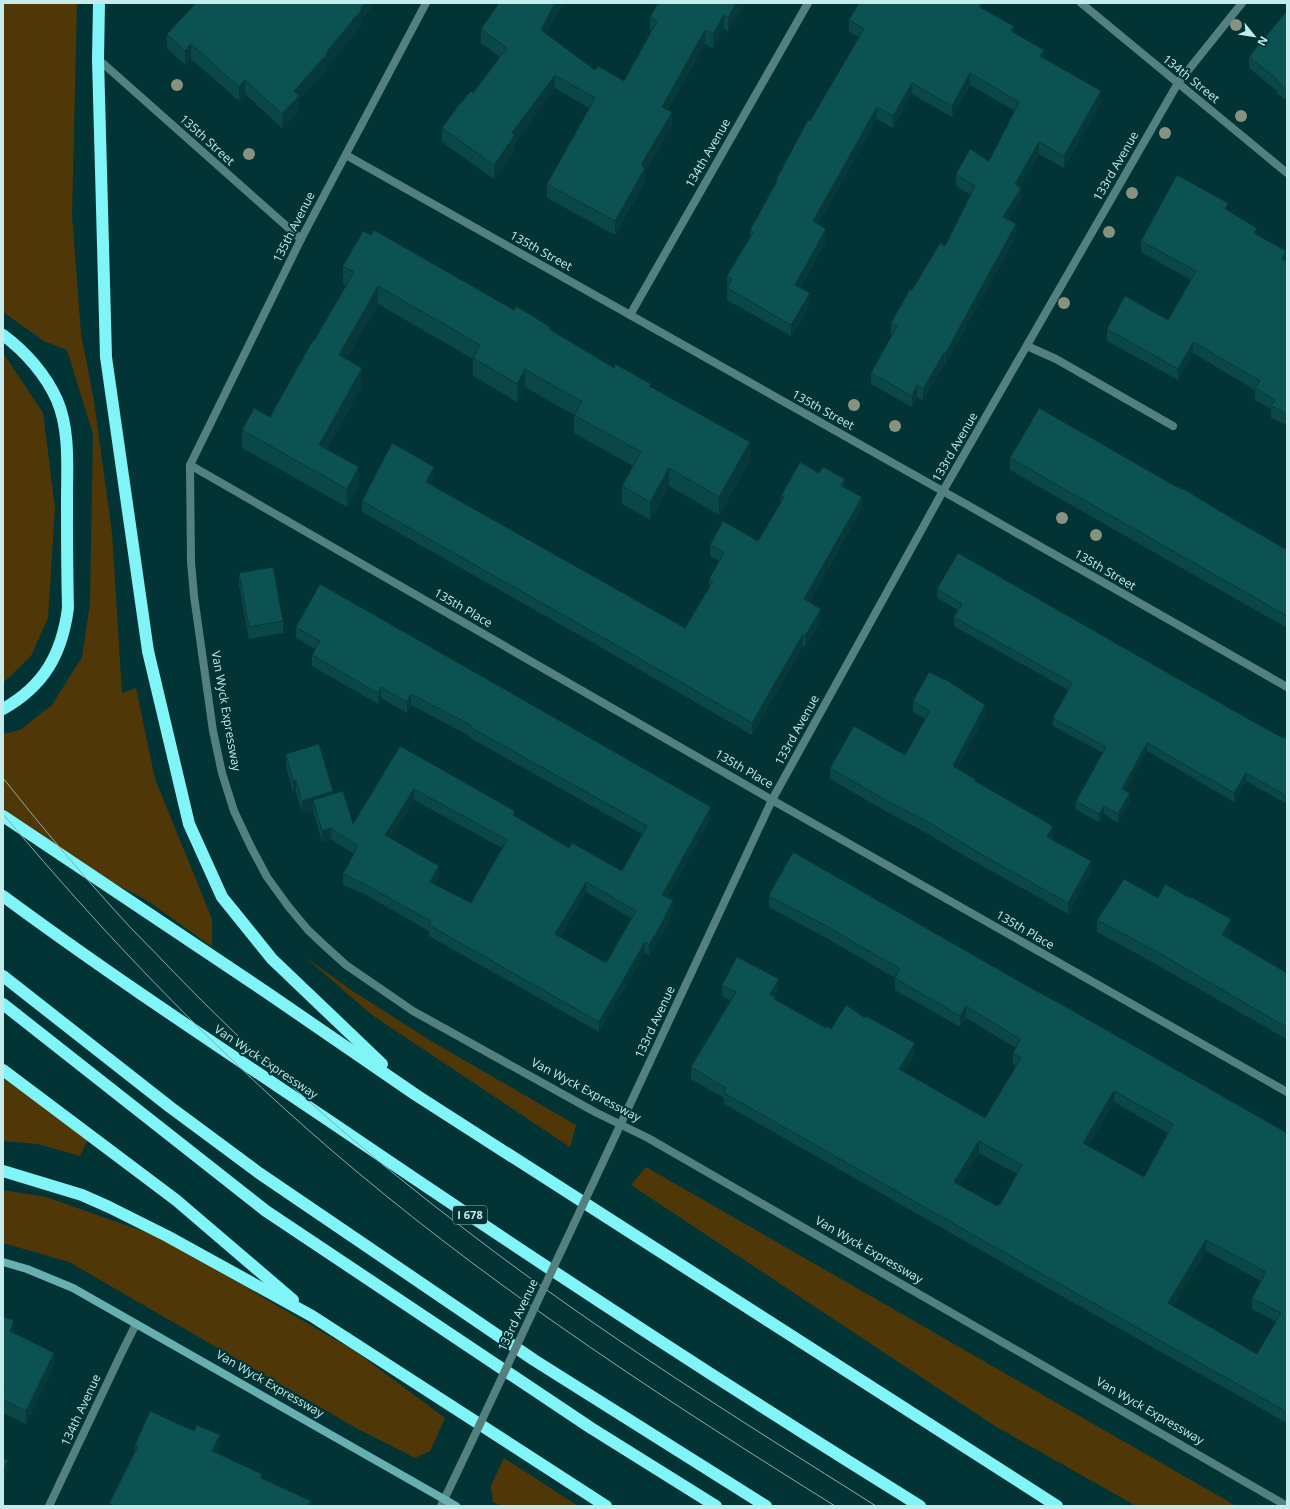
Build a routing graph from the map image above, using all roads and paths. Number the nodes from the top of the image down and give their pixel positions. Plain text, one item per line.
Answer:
1 (99, 3) edge
2 (426, 3) edge
3 (808, 3) edge
4 (1081, 3) edge
5 (1242, 3) edge
6 (98, 59) junction
7 (1178, 84) junction
8 (346, 155) junction
9 (1287, 173) edge
10 (301, 239) junction
11 (630, 315) junction
12 (3, 335) edge
13 (1027, 346) junction
14 (1172, 426) dead end
15 (190, 465) junction
16 (943, 491) junction
17 (1287, 688) edge
18 (3, 709) edge
19 (772, 800) junction
20 (3, 816) edge
21 (3, 896) edge
22 (3, 976) edge
23 (3, 1004) edge
24 (3, 1070) edge
25 (1287, 1092) edge
26 (416, 1095) junction
27 (620, 1125) junction
28 (3, 1171) edge
29 (3, 1262) edge
30 (312, 1316) junction
31 (136, 1324) junction
32 (443, 1503) edge
33 (49, 1506) edge
34 (456, 1506) edge
35 (606, 1506) edge
36 (716, 1506) edge
37 (766, 1506) edge
38 (920, 1506) edge
39 (1057, 1506) edge
40 (1287, 1506) edge

1 - 6 highway
2 - 8 street, 135th Avenue
3 - 11 street, 134th Avenue
4 - 7 street, 134th Street
5 - 7 street, 133rd Avenue
6 - 10 street, 135th Street
6 - 26 highway
7 - 9 street, 134th Street
7 - 13 street, 133rd Avenue
8 - 10 street, 135th Avenue
8 - 11 street, 135th Street
10 - 15 street, 135th Avenue
11 - 16 street, 135th Street
12 - 18 highway
13 - 14 street
13 - 16 street, 133rd Avenue
15 - 19 street, 135th Place
15 - 27 street, Van Wyck Expressway
16 - 17 street, 135th Street
16 - 19 street, 133rd Avenue
19 - 25 street, 135th Place
19 - 27 street, 133rd Avenue
20 - 26 highway
21 - 38 highway, Van Wyck Expressway / I 678
22 - 37 highway
23 - 36 highway
24 - 30 highway
26 - 39 highway
27 - 32 street, 133rd Avenue, bridge
27 - 40 street, Van Wyck Expressway
28 - 30 highway
29 - 31 main road, Van Wyck Expressway
30 - 35 highway
31 - 32 main road, Van Wyck Expressway
31 - 33 street, 134th Avenue
32 - 34 main road, Van Wyck Expressway

